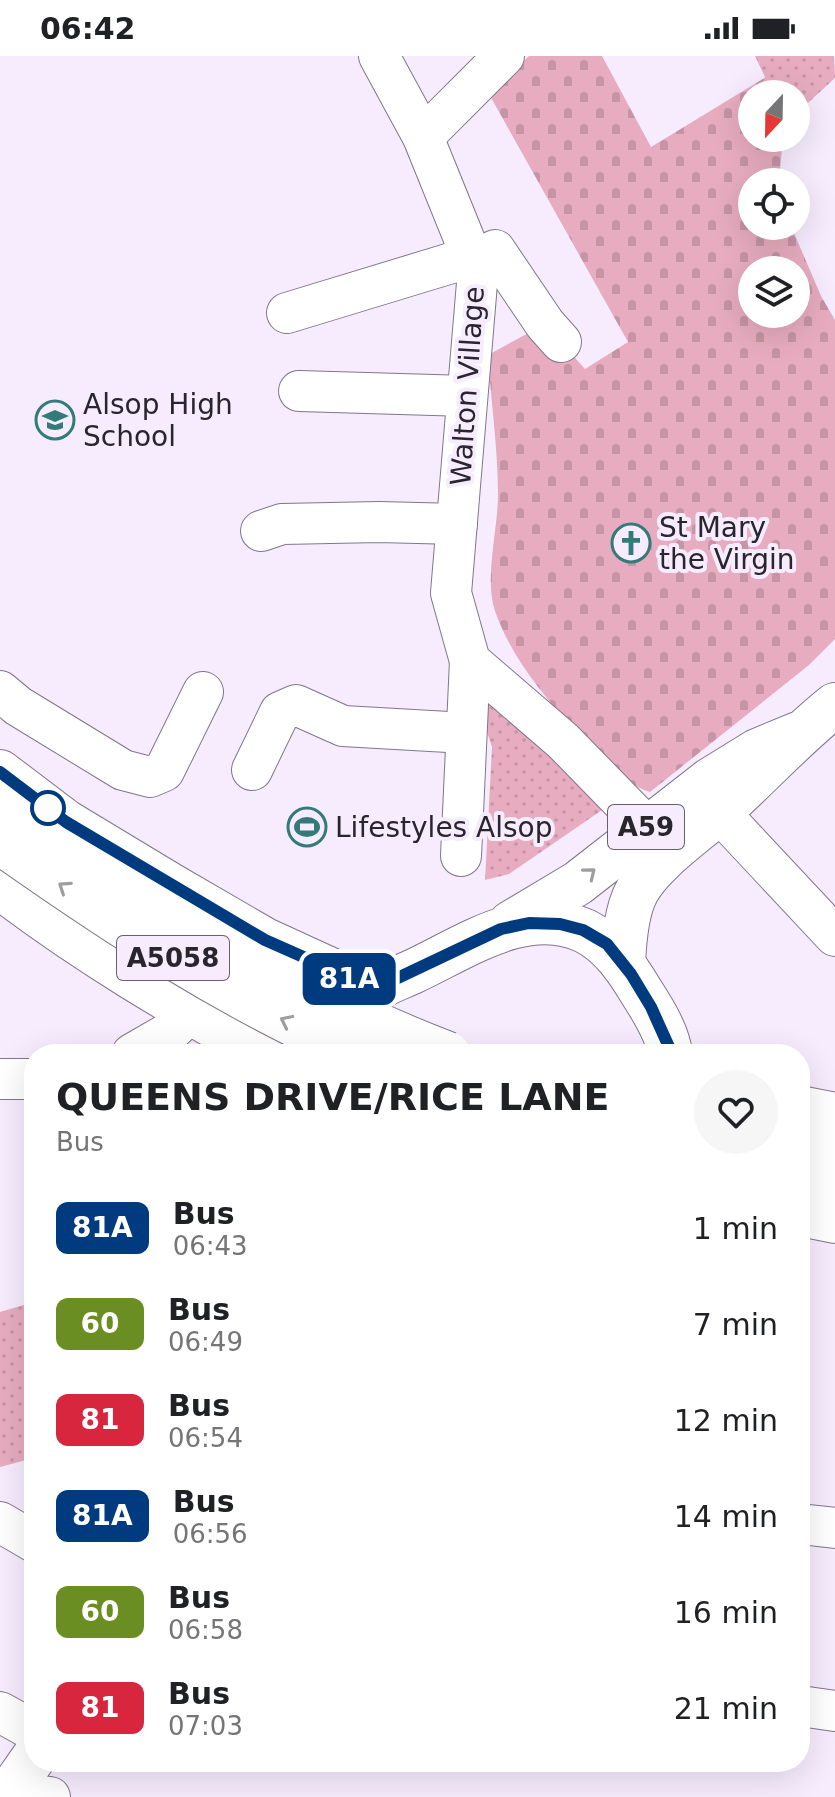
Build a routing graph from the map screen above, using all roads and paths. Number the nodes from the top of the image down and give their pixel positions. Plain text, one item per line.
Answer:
1 (379, 56) edge
2 (504, 56) edge
3 (423, 137) junction
4 (483, 253) junction
5 (287, 313) dead end
6 (561, 342) dead end
7 (299, 391) dead end
8 (467, 396) junction
9 (457, 524) junction
10 (261, 531) dead end
11 (470, 661) junction
12 (0, 691) edge
13 (203, 692) dead end
14 (835, 705) edge
15 (466, 733) junction
16 (798, 734) junction
17 (252, 770) dead end
18 (0, 772) edge
19 (0, 801) edge
20 (719, 812) junction
21 (647, 827) junction
22 (0, 842) edge
23 (461, 856) dead end
24 (0, 887) edge
25 (501, 929) junction
26 (835, 936) edge
27 (265, 940) junction
28 (623, 964) junction
29 (385, 984) junction
30 (190, 1013) junction
31 (149, 1044) edge
32 (246, 1044) edge
33 (336, 1044) edge
34 (338, 1044) edge
35 (423, 1044) edge
36 (668, 1044) edge
37 (0, 1079) edge
38 (24, 1079) edge
39 (810, 1110) edge
40 (835, 1115) edge
41 (810, 1145) edge
42 (835, 1149) edge
43 (810, 1179) edge
44 (835, 1185) edge
45 (810, 1216) edge
46 (835, 1221) edge
47 (0, 1522) edge
48 (810, 1525) edge
49 (835, 1528) edge
50 (24, 1536) edge
51 (810, 1707) edge
52 (835, 1711) edge
53 (0, 1712) edge
54 (24, 1725) edge

1 - 3 street, Walton Village
2 - 3 street
3 - 4 street, Walton Village
4 - 5 street
4 - 6 street
4 - 8 street, Walton Village
7 - 8 street
8 - 9 street, Walton Village
9 - 10 street
9 - 11 street, Walton Village
11 - 15 street
11 - 21 street
12 - 13 street
14 - 16 highway, A59
15 - 17 street
15 - 23 street
16 - 20 highway, A59
16 - 21 highway, A59
18 - 27 highway
19 - 35 highway, A5058, bridge
20 - 26 street
20 - 28 highway, A59
25 -> 21 highway, A59
33 -> 22 highway, A5058, bridge
24 - 30 highway
25 - 28 highway, A59
25 - 29 highway, A59
27 - 29 highway
27 - 30 highway
28 - 36 highway, A59
29 - 34 highway, A59
30 - 31 street
30 - 32 highway
37 - 38 street
39 - 40 highway
41 - 42 highway
43 - 44 highway
45 - 46 highway
47 - 50 street
48 - 49 street
51 - 52 street
53 - 54 street

